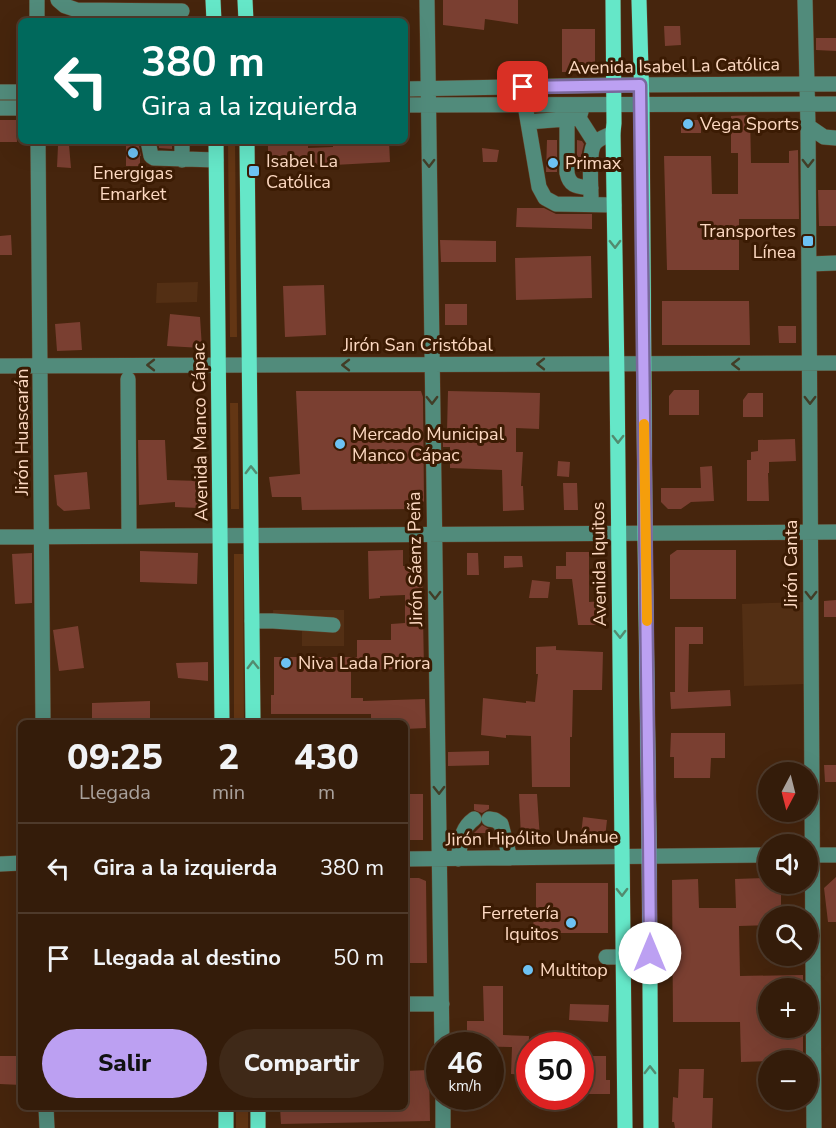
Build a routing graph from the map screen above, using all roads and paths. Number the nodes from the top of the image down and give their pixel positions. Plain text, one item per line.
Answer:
1 (37, 0) edge
2 (58, 0) edge
3 (213, 0) edge
4 (245, 0) edge
5 (427, 0) edge
6 (613, 0) edge
7 (639, 0) edge
8 (805, 0) edge
9 (182, 11) dead end
10 (37, 18) edge
11 (214, 18) edge
12 (246, 18) edge
13 (807, 84) junction
14 (836, 84) edge
15 (614, 85) junction
16 (640, 85) junction
17 (408, 90) edge
18 (0, 92) edge
19 (18, 92) edge
20 (428, 97) junction
21 (408, 104) edge
22 (614, 104) junction
23 (642, 104) junction
24 (808, 104) junction
25 (836, 104) edge
26 (525, 105) junction
27 (0, 108) edge
28 (18, 108) edge
29 (576, 114) junction
30 (528, 122) junction
31 (808, 126) junction
32 (613, 133) junction
33 (836, 138) edge
34 (595, 143) junction
35 (39, 144) edge
36 (149, 144) edge
37 (182, 144) edge
38 (216, 144) edge
39 (247, 144) edge
40 (182, 160) junction
41 (216, 160) junction
42 (591, 188) junction
43 (591, 204) junction
44 (614, 206) junction
45 (809, 264) junction
46 (836, 264) edge
47 (809, 363) junction
48 (836, 363) edge
49 (431, 364) junction
50 (617, 364) junction
51 (644, 364) junction
52 (219, 365) junction
53 (250, 365) junction
54 (0, 366) edge
55 (41, 366) junction
56 (128, 379) dead end
57 (810, 532) junction
58 (836, 532) edge
59 (645, 533) junction
60 (618, 534) junction
61 (434, 535) junction
62 (129, 536) junction
63 (220, 536) junction
64 (252, 536) junction
65 (0, 537) edge
66 (42, 537) junction
67 (252, 621) junction
68 (333, 625) dead end
69 (43, 720) edge
70 (222, 720) edge
71 (254, 720) edge
72 (810, 834) edge
73 (758, 855) edge
74 (818, 855) edge
75 (836, 855) edge
76 (622, 857) junction
77 (649, 857) junction
78 (510, 858) junction
79 (408, 859) edge
80 (440, 859) junction
81 (458, 859) junction
82 (18, 863) edge
83 (0, 864) edge
84 (811, 894) edge
85 (606, 957) dead end
86 (623, 957) junction
87 (408, 1004) edge
88 (442, 1004) junction
89 (442, 1032) edge
90 (46, 1110) edge
91 (226, 1110) edge
92 (258, 1110) edge
93 (442, 1110) edge
94 (46, 1128) edge
95 (226, 1128) edge
96 (258, 1128) edge
97 (443, 1128) edge
98 (625, 1128) edge
99 (651, 1128) edge
100 (814, 1128) edge

1 - 10 street
2 - 9 street
3 - 11 main road
4 - 12 main road
5 - 20 street, Jirón Sáenz Peña
6 - 15 main road, Avenida Iquitos
7 - 16 main road
8 - 13 street, Jirón Canta
13 - 14 street, Avenida Isabel La Católica
13 - 16 street, Avenida Isabel La Católica
13 - 24 street, Jirón Canta
15 - 16 street, Avenida Isabel La Católica
15 - 20 street, Avenida Isabel La Católica
15 - 22 main road, Avenida Iquitos
16 - 23 main road
17 - 20 street, Avenida Isabel La Católica
18 - 19 street
20 - 21 street, Avenida Isabel La Católica
20 - 26 street, Avenida Isabel La Católica
20 -> 49 street, Jirón Sáenz Peña
22 - 23 street, Avenida Isabel La Católica
22 - 29 street, Avenida Isabel La Católica
22 - 32 main road, Avenida Iquitos
23 - 24 street, Avenida Isabel La Católica
23 - 51 main road
24 - 25 street, Avenida Isabel La Católica
24 - 31 street, Jirón Canta
26 - 29 street, Avenida Isabel La Católica
26 - 30 street
27 - 28 street
29 - 30 street
29 - 34 street
29 - 42 street
30 - 43 street
31 - 33 street
31 -> 45 street, Jirón Canta
32 - 34 street
32 - 44 main road, Avenida Iquitos
34 - 42 street
35 - 55 street, Jirón Huascarán
36 - 40 street
37 - 40 street
38 - 41 main road, Avenida Manco Cápac
39 - 53 main road
40 - 41 street
41 - 52 main road, Avenida Manco Cápac
42 - 43 street
43 - 44 street
44 -> 50 main road, Avenida Iquitos
45 - 46 street
45 - 47 street, Jirón Canta
47 - 48 street, Jirón San Cristóbal
47 -> 51 street, Jirón San Cristóbal
47 -> 57 street, Jirón Canta
50 -> 49 street, Jirón San Cristóbal
49 -> 53 street, Jirón San Cristóbal
49 -> 61 street, Jirón Sáenz Peña
50 - 51 street, Jirón San Cristóbal
50 -> 60 main road, Avenida Iquitos
51 - 59 main road
52 - 53 street, Jirón San Cristóbal
52 -> 55 street, Jirón San Cristóbal
52 - 63 main road, Avenida Manco Cápac
64 -> 53 main road
54 - 55 street, Jirón San Cristóbal
55 - 66 street, Jirón Huascarán
56 - 62 street
57 - 58 street
57 - 59 street
57 -> 72 street, Jirón Canta
59 - 60 street
59 - 77 main road
60 - 61 street
60 -> 76 main road, Avenida Iquitos
61 - 64 street
61 -> 80 street, Jirón Sáenz Peña
62 - 63 street
62 - 66 street
63 - 64 street
63 - 70 main road, Avenida Manco Cápac
64 - 67 main road
65 - 66 street
66 - 69 street, Jirón Huascarán
67 - 68 street
71 -> 67 main road
73 - 77 street, Jirón Hipólito Unánue
74 - 75 street
76 - 77 street, Jirón Hipólito Unánue
76 - 78 street, Jirón Hipólito Unánue
76 -> 86 main road, Avenida Iquitos
99 -> 77 main road
78 - 81 street, Jirón Hipólito Unánue
78 - 81 street
79 - 80 street, Jirón Hipólito Unánue
80 - 81 street, Jirón Hipólito Unánue
80 - 88 street, Jirón Sáenz Peña
82 - 83 street
84 - 100 street, Jirón Canta
85 - 86 street
86 - 98 main road, Avenida Iquitos
87 - 88 street
88 - 89 street, Jirón Sáenz Peña
90 - 94 street
91 - 95 main road
92 - 96 main road
93 - 97 street

